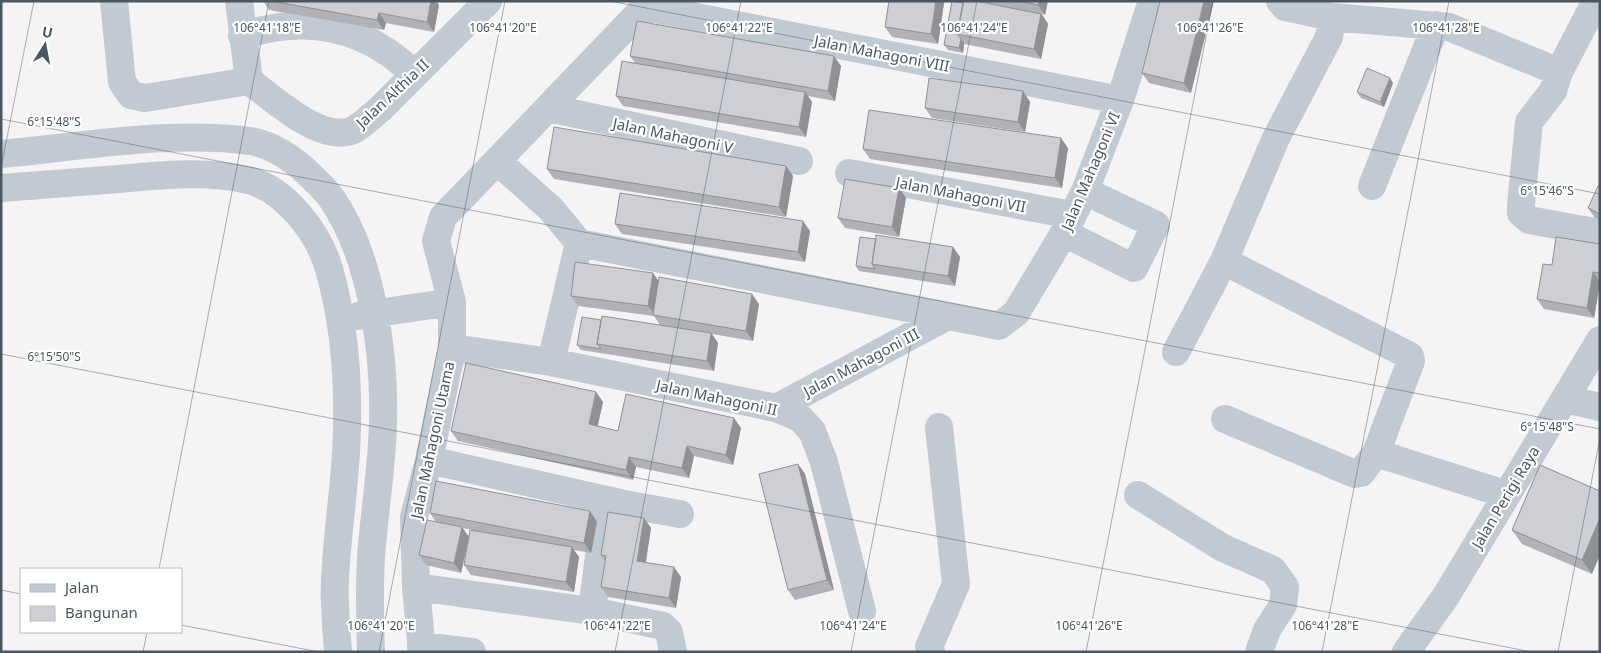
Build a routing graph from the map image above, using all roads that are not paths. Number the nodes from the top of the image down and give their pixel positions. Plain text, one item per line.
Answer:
1 (114, 1) edge
2 (239, 1) edge
3 (488, 1) edge
4 (1152, 1) edge
5 (1280, 1) edge
6 (1596, 1) edge
7 (645, 4) edge
8 (1332, 17) junction
9 (1436, 25) junction
10 (242, 36) junction
11 (1559, 72) junction
12 (414, 74) junction
13 (249, 81) junction
14 (1120, 100) junction
15 (548, 108) junction
16 (316, 127) junction
17 (1, 154) edge
18 (287, 157) junction
19 (497, 161) junction
20 (799, 161) dead end
21 (849, 173) dead end
22 (1372, 186) dead end
23 (1, 188) edge
24 (266, 188) junction
25 (1084, 191) junction
26 (1068, 224) junction
27 (1600, 233) edge
28 (579, 242) junction
29 (1224, 261) junction
30 (452, 302) junction
31 (375, 313) junction
32 (946, 316) junction
33 (339, 318) junction
34 (1600, 340) edge
35 (452, 348) junction
36 (1176, 352) dead end
37 (551, 362) junction
38 (1565, 399) junction
39 (1600, 407) edge
40 (776, 408) junction
41 (1224, 418) dead end
42 (939, 427) dead end
43 (1376, 453) junction
44 (429, 460) junction
45 (1138, 494) dead end
46 (1505, 494) junction
47 (606, 500) junction
48 (680, 514) dead end
49 (416, 587) junction
50 (592, 611) junction
51 (862, 611) dead end
52 (671, 642) edge
53 (422, 649) edge
54 (338, 652) edge
55 (371, 652) edge
56 (472, 652) edge
57 (931, 652) edge
58 (1259, 652) edge
59 (1406, 652) edge

1 - 13 street
2 - 10 street
3 - 12 street, Jalan Althia II
4 - 14 street, Jalan Mahagoni VI
5 - 8 street
6 - 11 street
7 - 14 street, Jalan Mahagoni VIII
7 - 15 street, Jalan Mahagoni Utama
8 - 9 street
8 - 29 street
9 - 11 street
9 - 22 street
10 - 12 street
10 - 13 street
11 - 27 street
12 - 16 street, Jalan Althia II
13 - 16 street
14 - 25 street, Jalan Mahagoni VI
15 - 19 street, Jalan Mahagoni Utama
15 - 20 street, Jalan Mahagoni V
16 - 18 street
17 - 18 street
18 - 24 street
18 - 31 street
19 - 28 street
19 - 30 street, Jalan Mahagoni Utama
21 - 26 street, Jalan Mahagoni VII
23 - 24 street
24 - 33 street
25 - 26 street, Jalan Mahagoni VI
25 - 26 street, Jalan Mahagoni VII
26 - 32 street, Jalan Mahagoni VI
28 - 32 street
28 - 37 street
29 - 36 street
29 - 43 street
30 - 31 street
30 - 35 street, Jalan Mahagoni Utama
31 - 33 street
31 - 55 street
32 - 40 street, Jalan Mahagoni III
33 - 54 street
34 - 38 street, Jalan Perigi Raya
35 - 37 street, Jalan Mahagoni Utama
35 - 44 street, Jalan Mahagoni Utama
37 - 40 street, Jalan Mahagoni II
38 - 39 street
38 - 46 street, Jalan Perigi Raya
40 - 51 street, Jalan Mahagoni II
41 - 43 street
42 - 57 street
43 - 46 street
44 - 47 street
44 - 49 street, Jalan Mahagoni Utama
45 - 58 street
46 - 59 street, Jalan Perigi Raya
47 - 48 street
47 - 50 street
49 - 50 street
49 - 53 street, Jalan Mahagoni Utama
50 - 52 street
53 - 56 street

